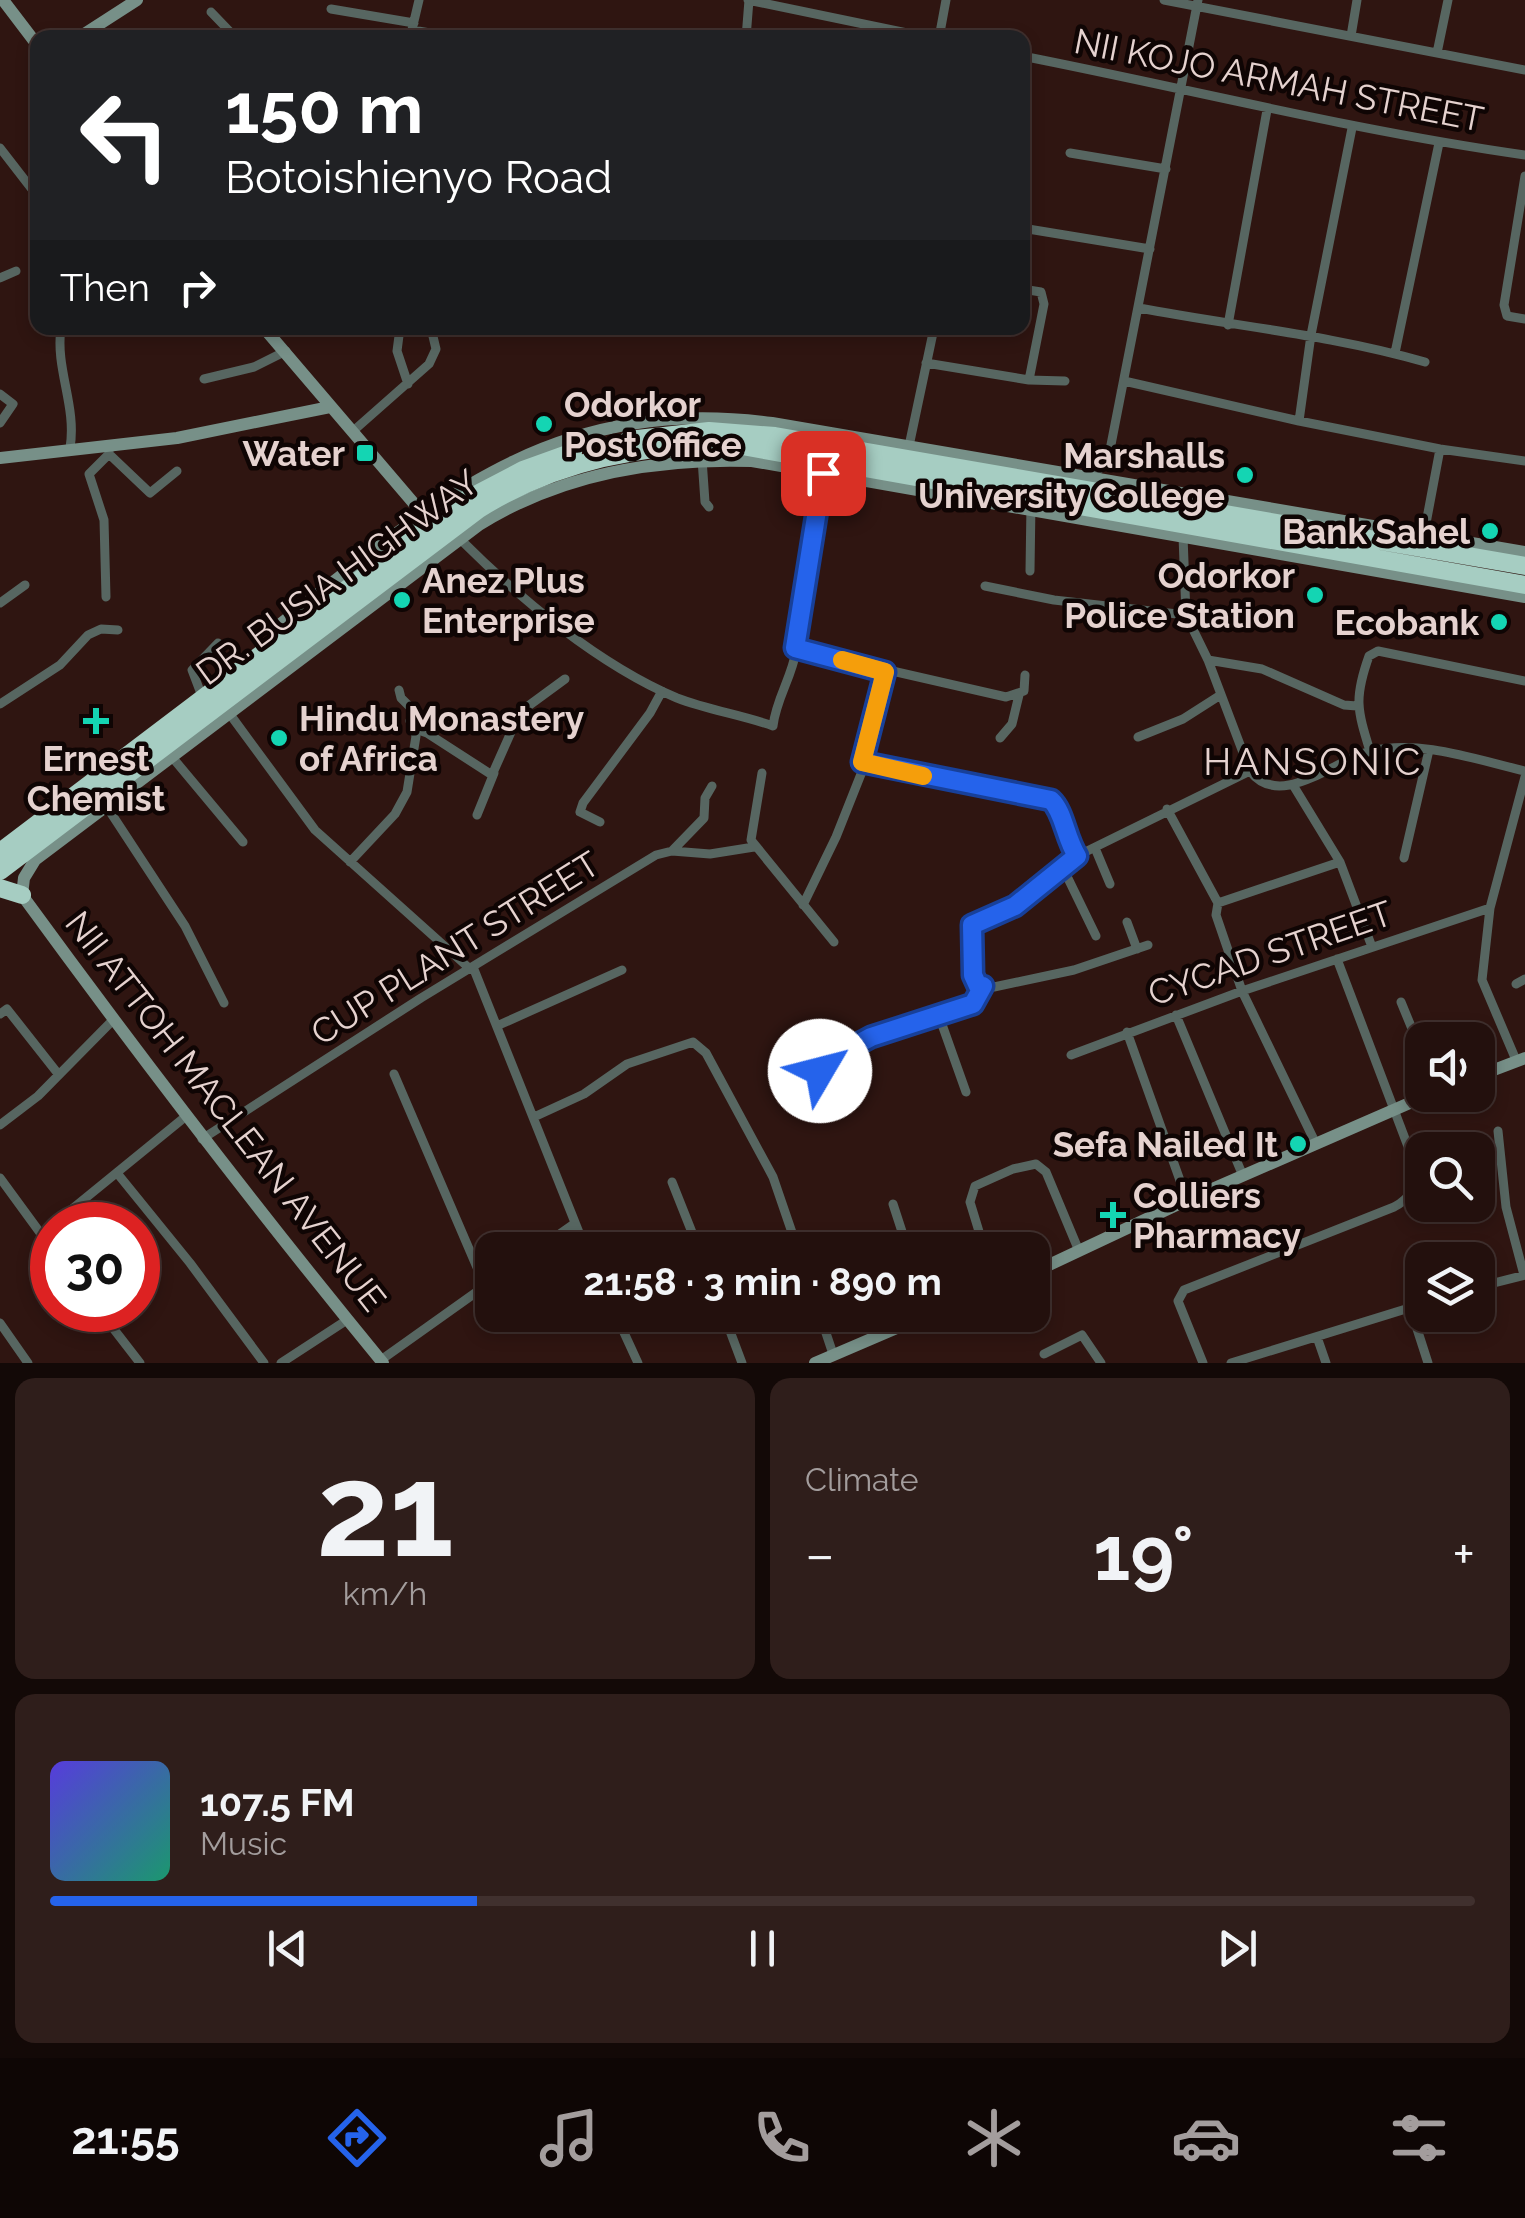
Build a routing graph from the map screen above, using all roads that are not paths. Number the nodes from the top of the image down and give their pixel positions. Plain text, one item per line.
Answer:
1 (2, 0) edge
2 (137, 0) edge
3 (419, 0) edge
4 (748, 0) edge
5 (946, 0) edge
6 (1164, 0) edge
7 (1358, 0) edge
8 (1448, 0) edge
9 (1198, 3) edge
10 (331, 8) dead end
11 (211, 12) dead end
12 (90, 30) edge
13 (228, 30) edge
14 (412, 30) edge
15 (746, 30) edge
16 (892, 30) edge
17 (940, 30) edge
18 (30, 36) edge
19 (1351, 36) junction
20 (1436, 53) junction
21 (1030, 58) edge
22 (1525, 70) edge
23 (1182, 88) junction
24 (1266, 110) junction
25 (1352, 128) junction
26 (1440, 143) junction
27 (0, 148) edge
28 (1070, 152) dead end
29 (1525, 156) edge
30 (1166, 169) junction
31 (1525, 176) edge
32 (30, 187) edge
33 (1030, 229) edge
34 (1150, 249) junction
35 (16, 271) dead end
36 (0, 278) edge
37 (1030, 290) edge
38 (1139, 308) junction
39 (1525, 318) edge
40 (1228, 325) junction
41 (60, 335) edge
42 (271, 335) edge
43 (399, 335) edge
44 (433, 335) edge
45 (932, 335) edge
46 (1312, 335) junction
47 (286, 351) junction
48 (1395, 353) junction
49 (1425, 362) dead end
50 (926, 363) junction
51 (204, 379) dead end
52 (1029, 380) junction
53 (1065, 381) dead end
54 (1124, 381) junction
55 (408, 384) junction
56 (0, 394) edge
57 (330, 407) junction
58 (1299, 421) junction
59 (0, 423) edge
60 (691, 424) junction
61 (352, 432) junction
62 (909, 446) junction
63 (70, 448) junction
64 (1440, 449) junction
65 (110, 450) junction
66 (0, 458) edge
67 (702, 459) junction
68 (1108, 460) junction
69 (1525, 461) edge
70 (177, 471) dead end
71 (823, 473) junction
72 (859, 473) junction
73 (1092, 477) junction
74 (1116, 481) junction
75 (410, 498) junction
76 (441, 501) junction
77 (1031, 503) junction
78 (1129, 505) junction
79 (709, 507) dead end
80 (439, 529) junction
81 (1424, 534) junction
82 (1301, 535) junction
83 (1183, 536) junction
84 (1525, 552) edge
85 (1525, 566) edge
86 (1030, 572) dead end
87 (1525, 581) edge
88 (25, 586) dead end
89 (985, 586) dead end
90 (106, 597) dead end
91 (1525, 597) edge
92 (0, 603) edge
93 (1186, 616) junction
94 (118, 630) dead end
95 (218, 643) dead end
96 (796, 649) junction
97 (1208, 660) junction
98 (885, 672) junction
99 (1025, 674) dead end
100 (565, 679) dead end
101 (1525, 681) edge
102 (399, 690) dead end
103 (662, 690) junction
104 (1019, 695) junction
105 (1219, 696) junction
106 (245, 701) joint
107 (0, 704) edge
108 (1357, 706) junction
109 (216, 710) junction
110 (412, 728) junction
111 (1138, 737) dead end
112 (1000, 738) dead end
113 (1429, 750) junction
114 (1370, 751) junction
115 (172, 757) junction
116 (865, 764) junction
117 (1250, 771) junction
118 (494, 773) junction
119 (762, 773) dead end
120 (1525, 774) edge
121 (1293, 785) junction
122 (712, 786) dead end
123 (108, 807) junction
124 (1168, 809) junction
125 (478, 815) dead end
126 (600, 822) dead end
127 (8, 838) edge
128 (243, 842) dead end
129 (754, 847) junction
130 (1095, 848) junction
131 (672, 851) junction
132 (0, 852) edge
133 (1077, 856) junction
134 (1404, 858) dead end
135 (350, 862) junction
136 (1340, 862) junction
137 (1062, 866) junction
138 (0, 871) edge
139 (1110, 884) dead end
140 (0, 888) edge
141 (22, 896) junction
142 (1218, 904) junction
143 (803, 905) junction
144 (1490, 908) junction
145 (1127, 922) dead end
146 (1096, 936) dead end
147 (834, 942) dead end
148 (1148, 945) dead end
149 (1372, 947) junction
150 (1137, 949) junction
151 (1337, 958) junction
152 (471, 968) junction
153 (622, 970) dead end
154 (983, 986) junction
155 (1242, 991) junction
156 (1401, 1002) dead end
157 (224, 1004) dead end
158 (0, 1014) edge
159 (1176, 1015) junction
160 (939, 1016) junction
161 (112, 1020) junction
162 (1409, 1022) edge
163 (499, 1025) junction
164 (1127, 1032) junction
165 (1071, 1055) dead end
166 (1521, 1059) edge
167 (1495, 1069) edge
168 (394, 1074) dead end
169 (59, 1075) junction
170 (966, 1092) dead end
171 (842, 1098) dead end
172 (1405, 1105) edge
173 (1392, 1110) junction
174 (186, 1117) junction
175 (534, 1117) junction
176 (0, 1125) edge
177 (1498, 1130) dead end
178 (202, 1139) junction
179 (1316, 1144) junction
180 (116, 1174) junction
181 (1243, 1176) junction
182 (0, 1178) edge
183 (672, 1182) dead end
184 (1187, 1200) junction
185 (81, 1202) edge
186 (893, 1204) dead end
187 (30, 1217) edge
188 (574, 1224) junction
189 (563, 1232) edge
190 (578, 1232) edge
191 (692, 1232) edge
192 (791, 1232) edge
193 (902, 1232) edge
194 (979, 1232) edge
195 (1079, 1251) junction
196 (475, 1253) edge
197 (1050, 1264) edge
198 (1524, 1275) edge
199 (1495, 1283) edge
200 (475, 1294) edge
201 (1405, 1309) edge
202 (347, 1320) junction
203 (0, 1323) edge
204 (116, 1332) edge
205 (624, 1332) edge
206 (730, 1332) edge
207 (826, 1332) edge
208 (887, 1332) edge
209 (1418, 1332) edge
210 (1317, 1336) junction
211 (833, 1354) junction
212 (1044, 1354) dead end
213 (1247, 1360) edge
214 (382, 1362) edge
215 (28, 1363) edge
216 (140, 1363) edge
217 (264, 1363) edge
218 (281, 1363) edge
219 (638, 1363) edge
220 (742, 1363) edge
221 (815, 1363) edge
222 (1101, 1363) edge
223 (1203, 1363) edge
224 (1231, 1363) edge
225 (1326, 1363) edge
226 (1428, 1363) edge

1 - 18 street
2 - 12 street
3 - 14 street
4 - 15 street
4 - 16 street
5 - 17 street
6 - 9 street
7 - 19 street
8 - 20 street
9 - 19 street
9 - 23 street
10 - 14 street
11 - 13 street
19 - 20 street
20 - 22 street
21 - 23 street, NII KOJO ARMAH STREET
23 - 24 street, NII KOJO ARMAH STREET
23 - 30 street
24 - 25 street, NII KOJO ARMAH STREET
24 - 40 street
25 - 26 street, NII KOJO ARMAH STREET
25 - 46 street
26 - 29 street, NII KOJO ARMAH STREET
26 - 48 street
27 - 32 street
28 - 30 street
30 - 34 street
31 - 39 street
33 - 34 street
34 - 38 street
35 - 36 street
37 - 52 street
38 - 40 street
38 - 54 street
40 - 46 street
41 - 63 street
42 - 47 street
43 - 55 street
44 - 55 street
45 - 50 street
46 - 48 street
46 - 58 street
47 - 51 street
47 - 57 street
48 - 49 street
50 - 52 street
50 - 62 street
52 - 53 street
54 - 58 street
54 - 68 street
55 - 61 street
56 - 59 street
57 - 61 street
57 - 65 street
58 - 64 street
60 - 62 street, DR. BUSIA HIGHWAY
60 - 76 street, DR. BUSIA HIGHWAY
60 - 78 highway, DR. BUSIA HIGHWAY
60 - 80 highway, DR. BUSIA HIGHWAY
61 - 75 street
62 - 73 street, DR. BUSIA HIGHWAY
63 - 65 street
63 - 66 street
64 - 69 street
64 - 81 street
65 - 70 street
65 - 90 street
67 - 71 street, DR. BUSIA HIGHWAY
67 - 79 street
67 - 80 street, DR. BUSIA HIGHWAY
68 - 73 street
68 - 74 street
71 - 72 street, DR. BUSIA HIGHWAY
71 - 96 street
72 - 77 highway, DR. BUSIA HIGHWAY
72 - 80 highway, DR. BUSIA HIGHWAY
73 - 74 street, DR. BUSIA HIGHWAY
74 - 81 street, DR. BUSIA HIGHWAY
75 - 76 street
75 - 80 street
76 - 80 street, DR. BUSIA HIGHWAY
77 - 78 highway, DR. BUSIA HIGHWAY
77 - 83 street, DR. BUSIA HIGHWAY
77 - 86 street
78 - 82 highway, DR. BUSIA HIGHWAY
80 - 103 street
80 - 106 street, DR. BUSIA HIGHWAY
80 - 109 highway, DR. BUSIA HIGHWAY
80 - 109 highway, DR. BUSIA HIGHWAY
81 - 84 street, DR. BUSIA HIGHWAY
82 - 85 highway, DR. BUSIA HIGHWAY
82 - 87 highway, DR. BUSIA HIGHWAY
83 - 91 street, DR. BUSIA HIGHWAY
83 - 93 street
88 - 92 street
89 - 93 street
93 - 97 street
94 - 107 street
95 - 109 street
96 - 98 street
96 - 103 street
97 - 105 street
97 - 108 street
98 - 104 street
98 - 116 street
99 - 104 street
100 - 118 street
101 - 108 street
102 - 110 street
103 - 126 street
104 - 112 street
105 - 111 street
105 - 117 street
106 - 109 highway
108 - 114 street
109 - 115 street
109 - 127 highway, DR. BUSIA HIGHWAY
109 - 135 street
109 - 138 highway, DR. BUSIA HIGHWAY
110 - 118 street
110 - 135 street
113 - 114 street
113 - 120 street
113 - 134 street
114 - 121 street
115 - 123 street
115 - 128 street
116 - 133 street
116 - 143 street
117 - 121 street
117 - 124 street
118 - 125 street
119 - 129 street
120 - 144 street
121 - 136 street
122 - 131 street, CUP PLANT STREET
123 - 141 street
123 - 157 street
124 - 130 street
124 - 142 street
127 - 132 highway, DR. BUSIA HIGHWAY
129 - 131 street
129 - 143 street
130 - 133 street
130 - 139 street
131 - 152 street, CUP PLANT STREET
133 - 137 street
135 - 152 street
136 - 142 street
136 - 149 street
137 - 146 street
137 - 154 street
140 - 141 highway
141 - 161 street, NII ATTOH MACLEAN AVENUE
142 - 155 street
143 - 147 street
144 - 149 street, CYCAD STREET
144 - 166 street
145 - 150 street
148 - 150 street
149 - 151 street, CYCAD STREET
150 - 154 street
151 - 155 street, CYCAD STREET
151 - 173 street
152 - 163 street
152 - 178 street, CUP PLANT STREET
153 - 163 street
154 - 160 street
155 - 159 street, CYCAD STREET
155 - 179 street
156 - 162 street
158 - 169 street
159 - 164 street, CYCAD STREET
159 - 181 street
160 - 170 street
160 - 171 street
161 - 169 street
161 - 174 street, NII ATTOH MACLEAN AVENUE
163 - 175 street
164 - 165 street, CYCAD STREET
164 - 184 street
166 - 167 street
168 - 196 street
169 - 176 street
172 - 173 street
173 - 179 street
173 - 223 street
174 - 178 street, NII ATTOH MACLEAN AVENUE
174 - 180 street
175 - 188 street
175 - 192 street
177 - 198 street
178 - 202 street, NII ATTOH MACLEAN AVENUE
179 - 181 street
180 - 185 street
180 - 217 street
181 - 184 street
182 - 187 street
183 - 191 street
184 - 195 street
186 - 193 street
188 - 189 street
188 - 190 street
194 - 195 street
195 - 197 street
198 - 199 street
200 - 214 street
201 - 210 street
202 - 214 street, NII ATTOH MACLEAN AVENUE
202 - 218 street
203 - 215 street
204 - 216 street
205 - 219 street
206 - 220 street
207 - 211 street
208 - 211 street
209 - 226 street
210 - 213 street
210 - 225 street
211 - 221 street
212 - 222 street
213 - 224 street

